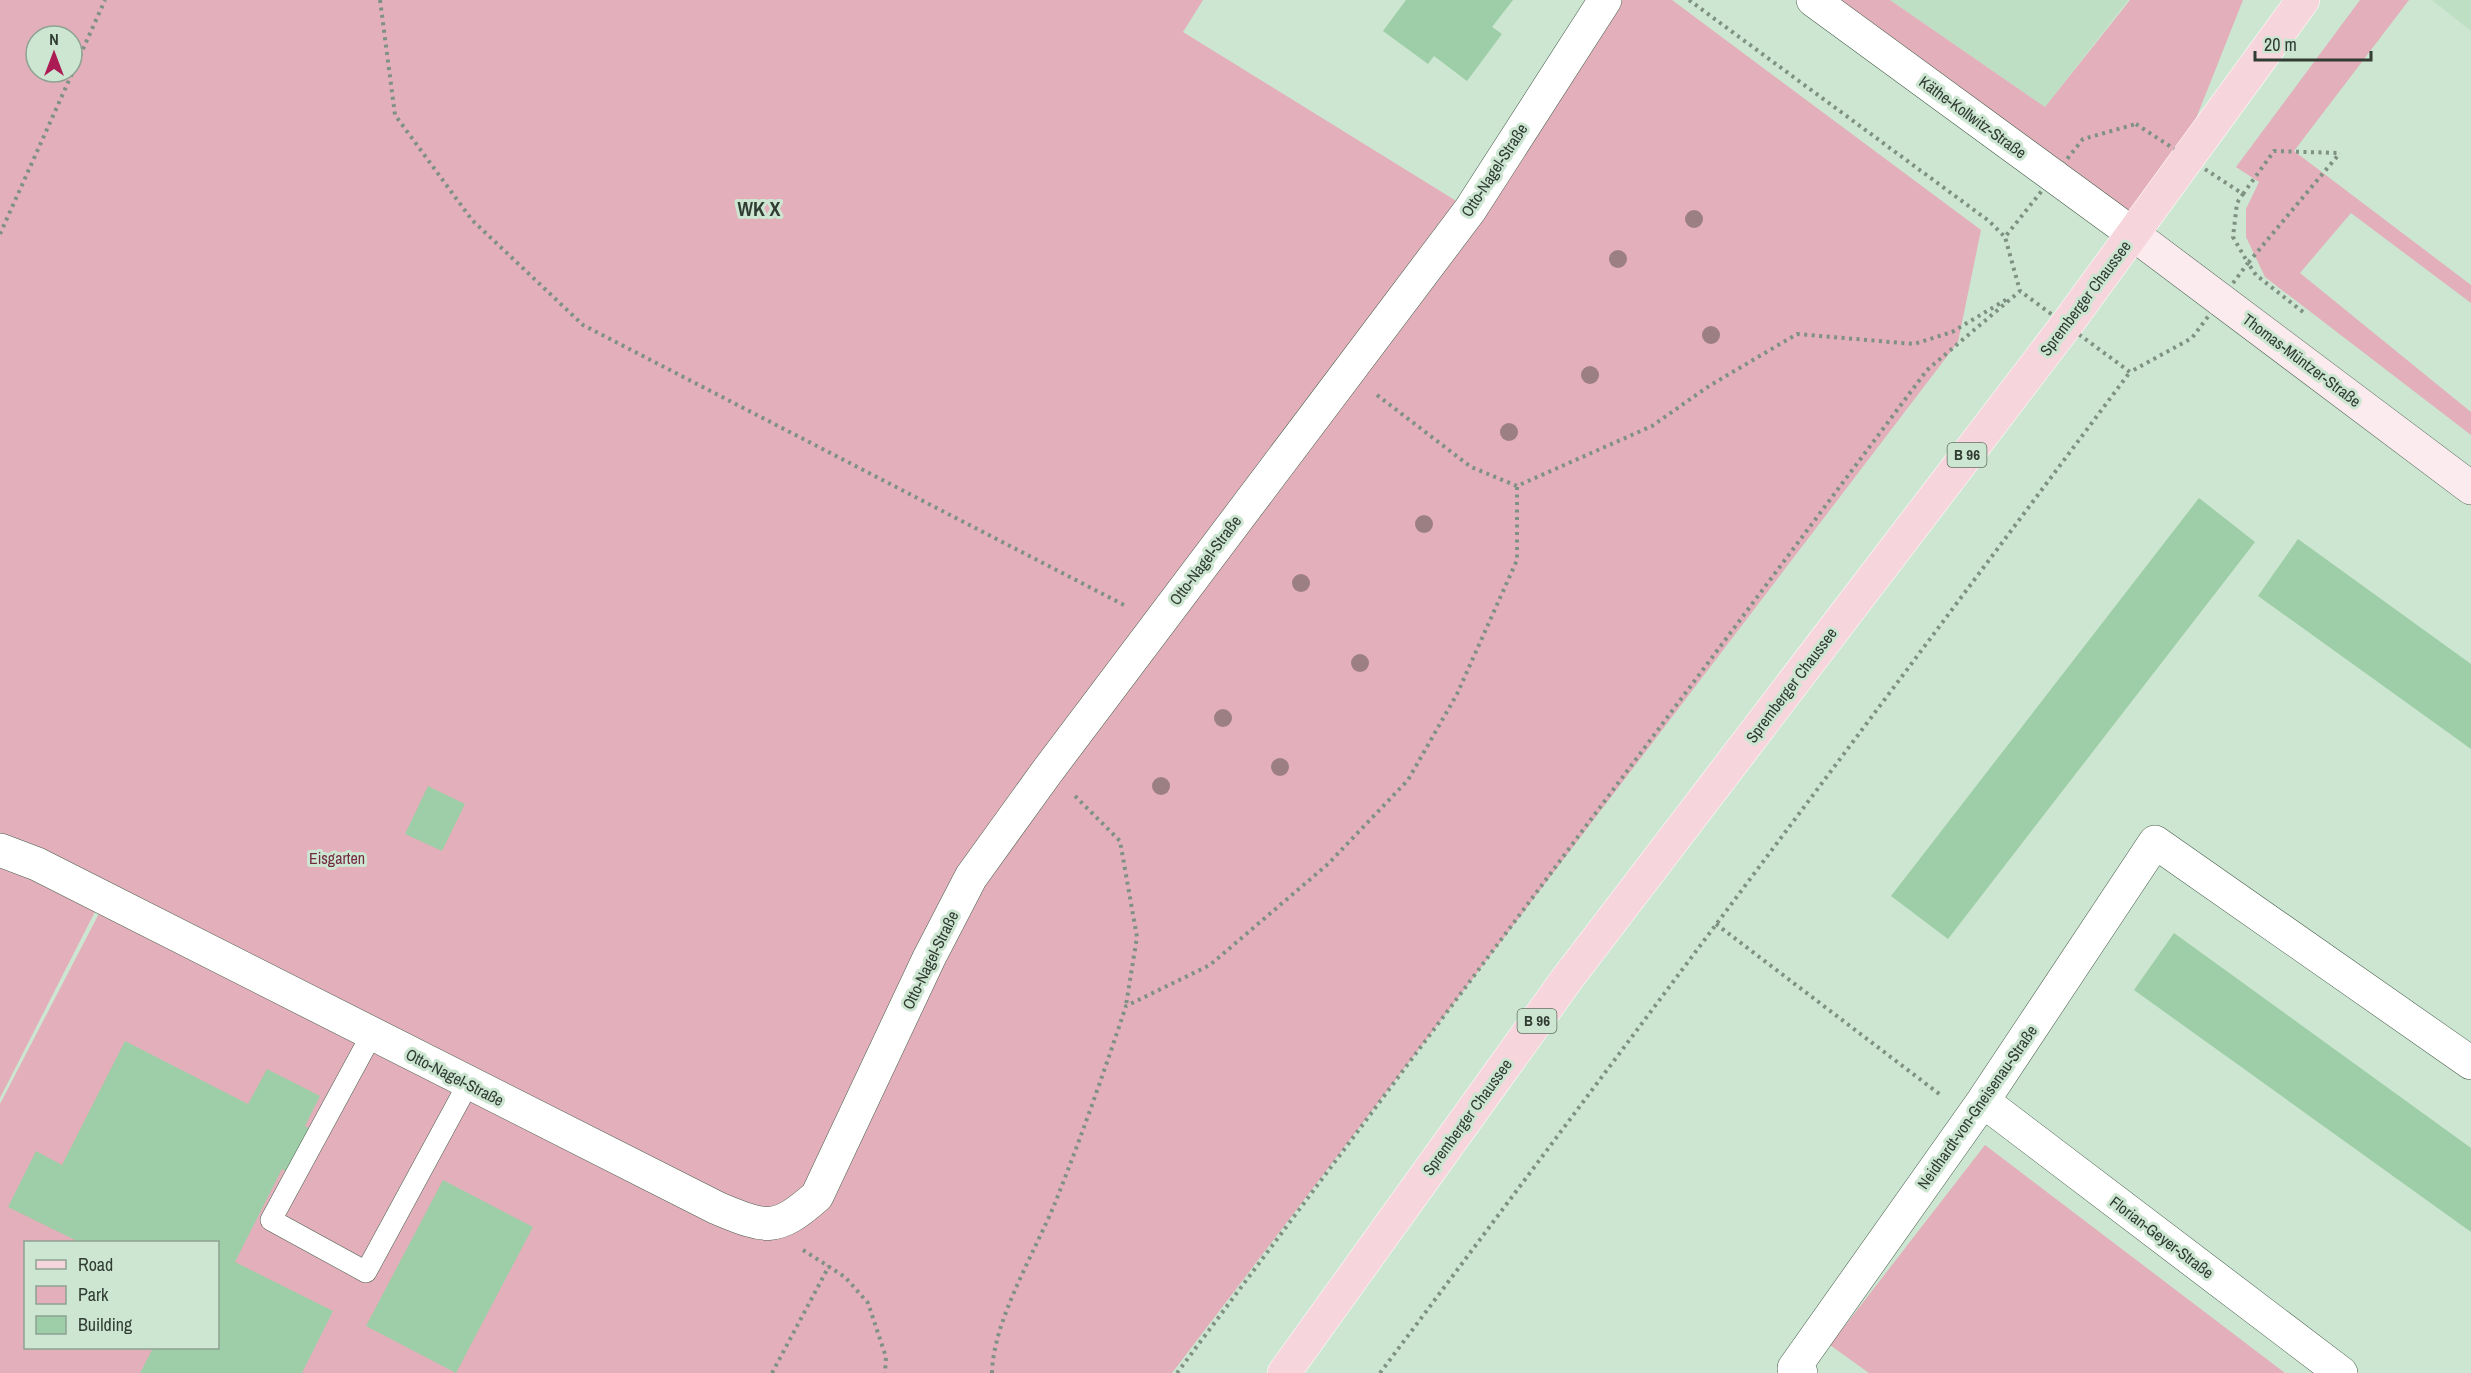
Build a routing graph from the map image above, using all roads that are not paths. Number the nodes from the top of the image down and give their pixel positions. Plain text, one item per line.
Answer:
1 (1605, 0) edge
2 (1813, 0) edge
3 (2303, 0) edge
4 (2133, 234) junction
5 (2471, 488) edge
6 (0, 850) edge
7 (372, 1034) junction
8 (2471, 1063) edge
9 (468, 1084) junction
10 (1977, 1110) junction
11 (1797, 1370) edge
12 (1284, 1373) edge
13 (2340, 1373) edge

1 - 9 street, Otto-Nagel-Straße
2 - 4 street, Käthe-Kollwitz-Straße
3 - 4 main road, Spremberger Chaussee / B 96
4 - 5 street, Thomas-Müntzer-Straße
4 - 12 main road, Spremberger Chaussee / B 96
6 - 7 street, Otto-Nagel-Straße
7 - 9 street, Otto-Nagel-Straße
7 - 9 lane
8 - 10 street, Neidhardt-von-Gneisenau-Straße
10 - 11 street, Neidhardt-von-Gneisenau-Straße
10 - 13 street, Florian-Geyer-Straße

